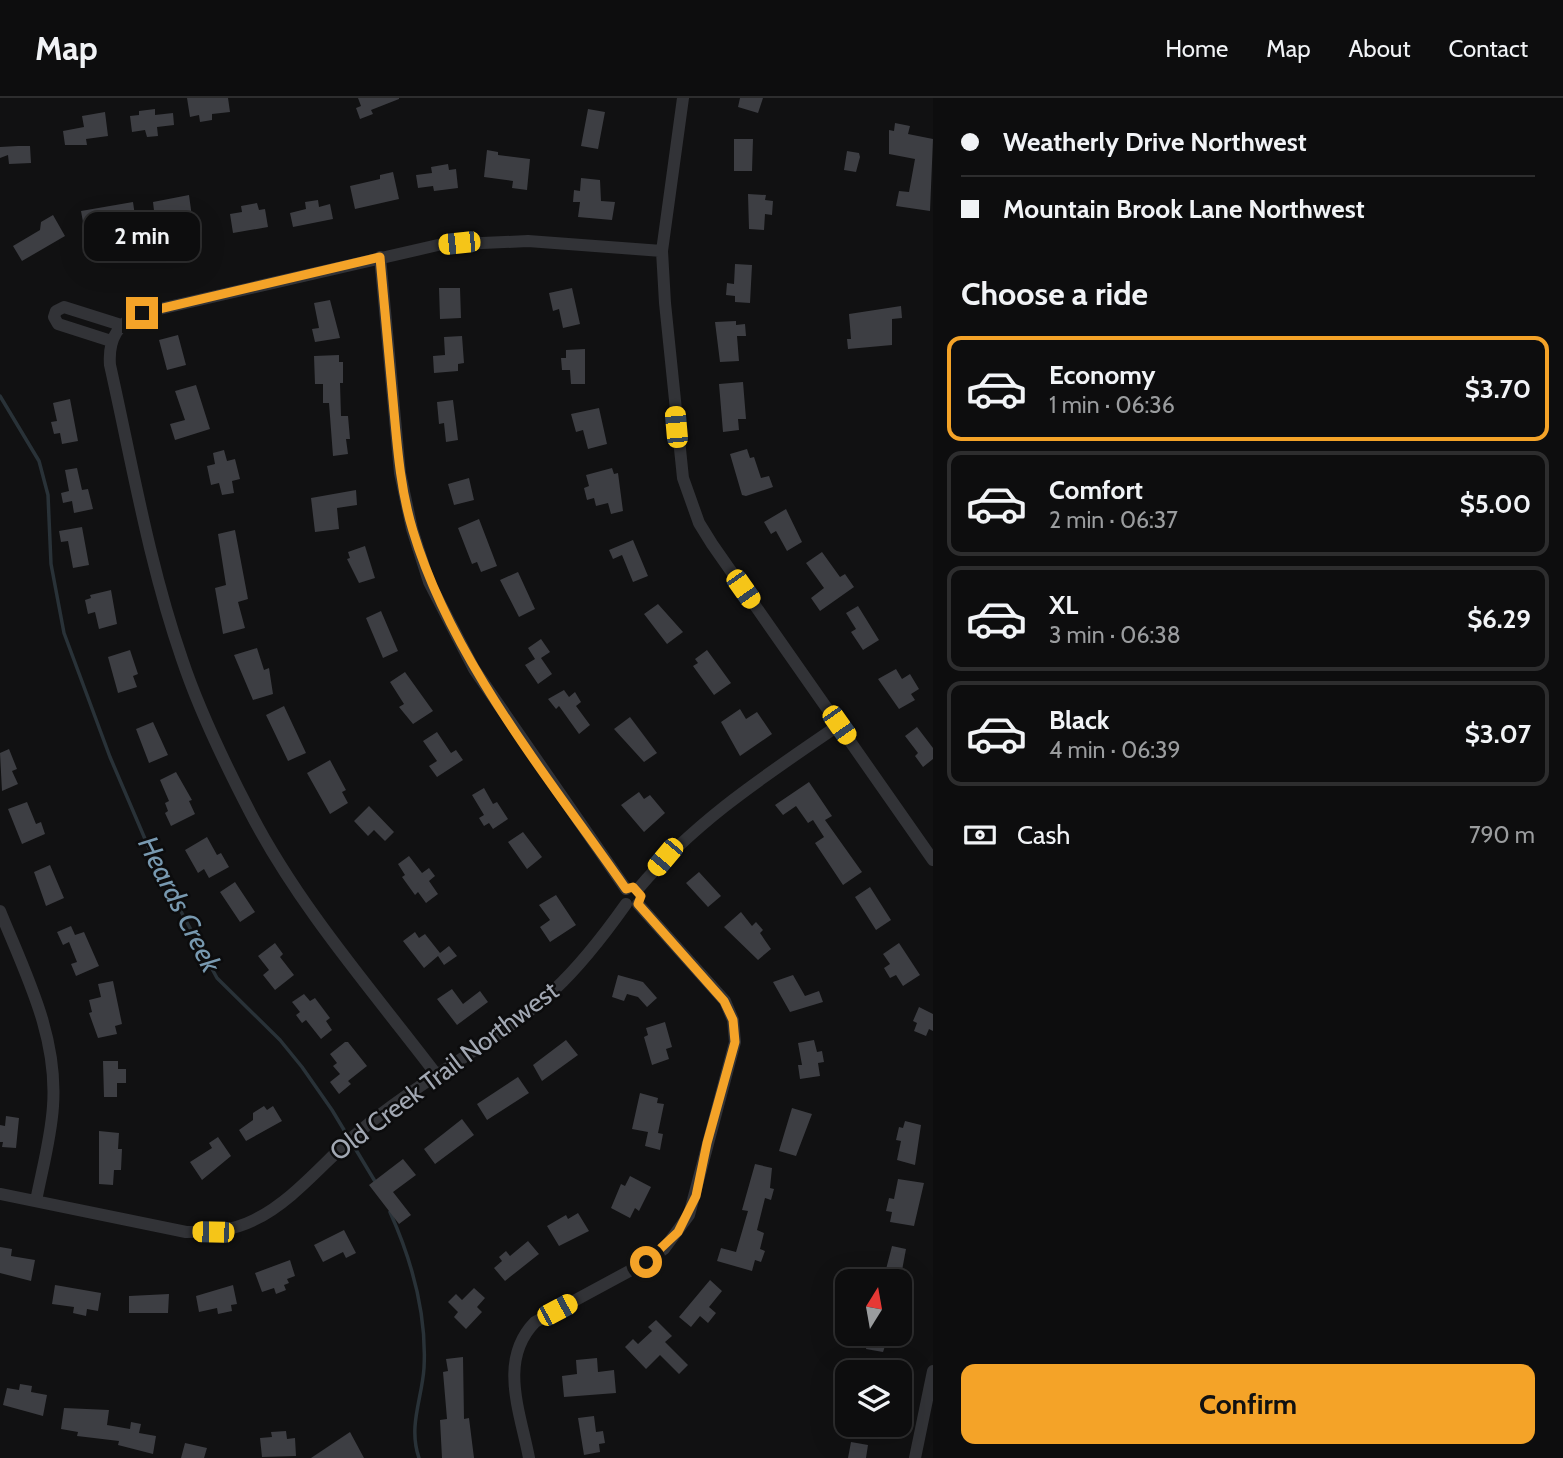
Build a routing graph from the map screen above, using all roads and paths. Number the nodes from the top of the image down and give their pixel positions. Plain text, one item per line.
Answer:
1 (683, 98) edge
2 (662, 251) junction
3 (380, 257) junction
4 (121, 325) junction
5 (111, 341) junction
6 (839, 725) junction
7 (933, 860) edge
8 (632, 889) junction
9 (632, 904) junction
10 (0, 911) edge
11 (436, 1074) junction
12 (0, 1194) edge
13 (36, 1201) junction
14 (933, 1371) edge
15 (529, 1458) edge
16 (915, 1458) edge

1 - 2 street
2 - 3 street
2 - 6 street
3 - 4 street
3 - 8 street
4 - 5 street
4 - 5 street
5 - 11 street
6 - 7 street
6 - 8 street
8 - 9 street
9 - 11 street, Old Creek Trail Northwest
9 - 15 street
10 - 13 street
11 - 13 street, Old Creek Trail Northwest
12 - 13 street, Old Creek Trail Northwest
14 - 16 street

